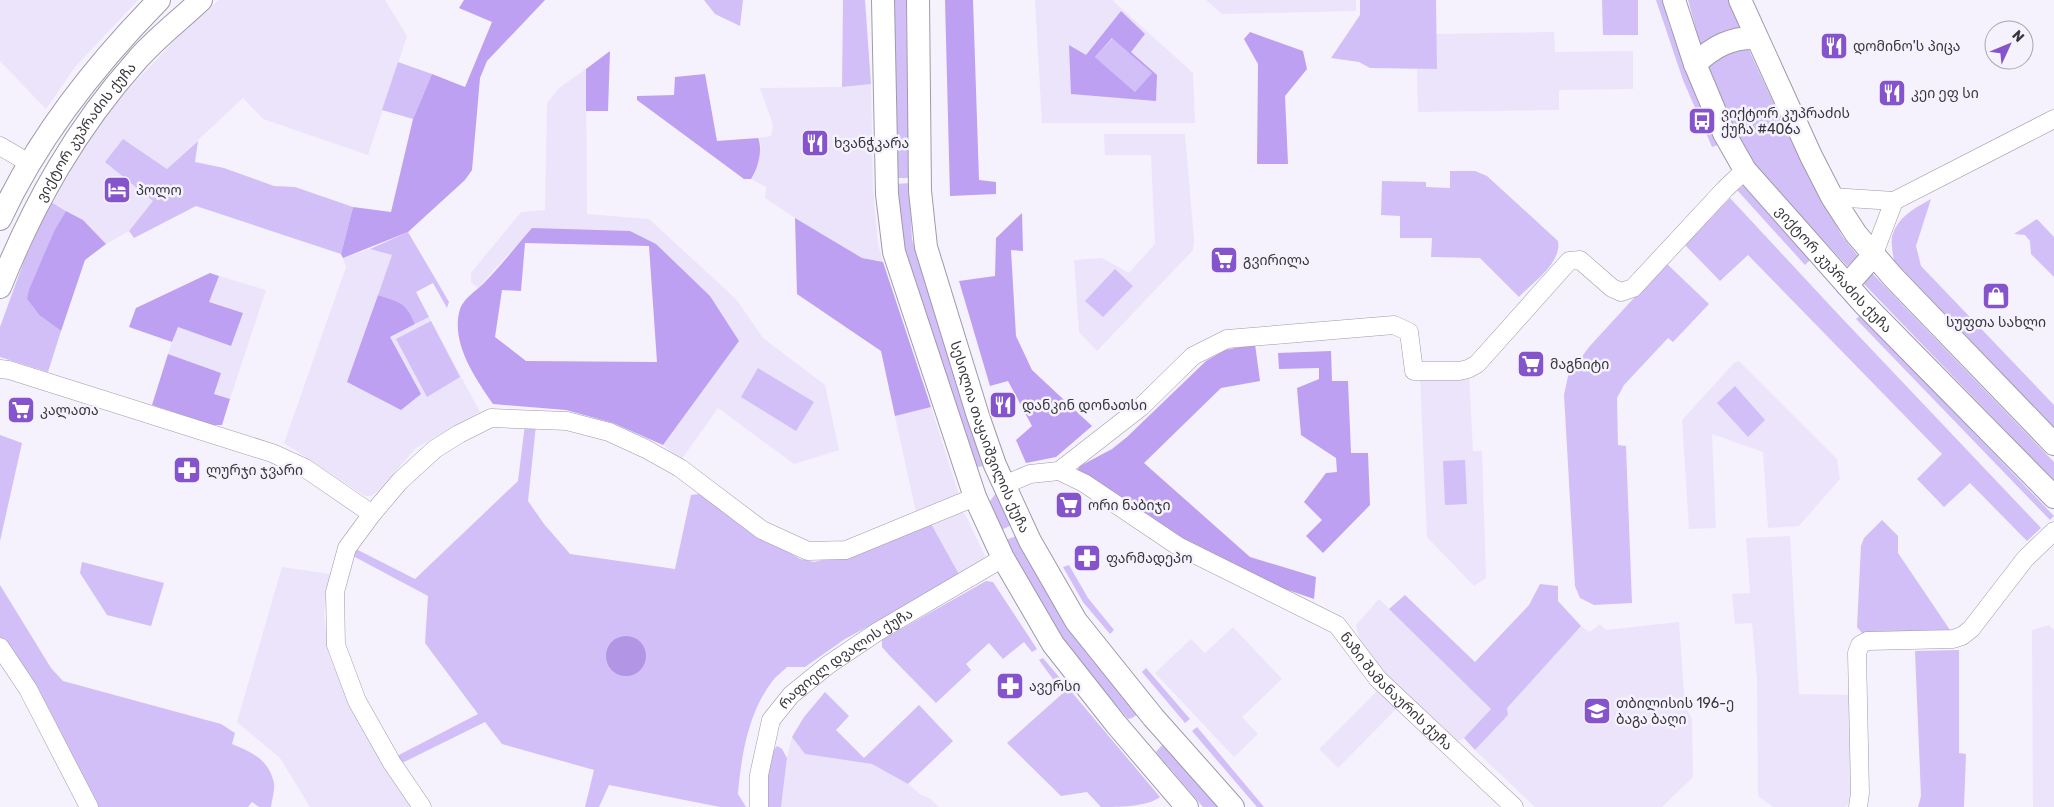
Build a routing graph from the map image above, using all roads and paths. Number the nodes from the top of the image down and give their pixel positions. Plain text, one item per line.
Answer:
1 (159, 0) edge
2 (201, 0) edge
3 (883, 0) edge
4 (918, 0) edge
5 (1674, 0) edge
6 (1740, 0) edge
7 (1756, 38) junction
8 (108, 55) junction
9 (1695, 64) junction
10 (128, 70) junction
11 (2054, 119) edge
12 (0, 146) edge
13 (29, 163) junction
14 (1745, 170) junction
15 (1832, 197) junction
16 (1894, 201) junction
17 (0, 219) edge
18 (0, 226) edge
19 (23, 236) junction
20 (1874, 256) junction
21 (1847, 285) junction
22 (0, 287) edge
23 (0, 370) edge
24 (2054, 444) edge
25 (995, 465) junction
26 (965, 468) junction
27 (1059, 471) junction
28 (1004, 485) junction
29 (975, 497) junction
30 (2054, 497) edge
31 (372, 514) junction
32 (2054, 531) edge
33 (1003, 558) junction
34 (0, 647) edge
35 (1143, 704) junction
36 (1116, 724) junction
37 (1173, 739) junction
38 (1147, 760) junction
39 (89, 807) edge
40 (422, 807) edge
41 (759, 807) edge
42 (1187, 807) edge
43 (1233, 807) edge
44 (1514, 807) edge
45 (1858, 807) edge

1 - 8 main road, ვიქტორ კუპრაძის ქუჩა
2 - 10 main road, ვიქტორ კუპრაძის ქუჩა
3 - 26 main road
4 - 25 main road, სესილია თაყაიშვილის ქუჩა
5 - 9 main road, ვიქტორ კუპრაძის ქუჩა
6 - 7 main road
7 - 9 main road
7 - 15 main road
8 - 10 main road
8 - 13 main road, ვიქტორ კუპრაძის ქუჩა
9 - 14 main road, ვიქტორ კუპრაძის ქუჩა
10 - 19 main road, ვიქტორ კუპრაძის ქუჩა
11 - 16 street
12 - 13 street
13 - 17 main road, ვიქტორ კუპრაძის ქუჩა
14 - 21 main road, ვიქტორ კუპრაძის ქუჩა
14 - 27 street
15 - 16 street
15 - 20 main road
16 - 20 street
18 - 19 main road
19 - 22 main road, ვიქტორ კუპრაძის ქუჩა
20 - 21 main road
20 - 24 main road
21 - 30 main road, ვიქტორ კუპრაძის ქუჩა
23 - 31 street
25 - 26 main road
25 - 28 main road, სესილია თაყაიშვილის ქუჩა
26 - 29 main road
27 - 28 street
27 - 44 street, ნაზი შამანაურის ქუჩა
28 - 29 main road
28 - 35 main road, სესილია თაყაიშვილის ქუჩა
29 - 31 street
29 - 33 main road
31 - 40 street
32 - 45 street
33 - 36 main road
33 - 41 street, რაფიელ დვალის ქუჩა
34 - 39 street
35 - 36 main road
35 - 37 main road, სესილია თაყაიშვილის ქუჩა
36 - 38 main road
37 - 38 main road
37 - 43 main road, სესილია თაყაიშვილის ქუჩა
38 - 42 main road

